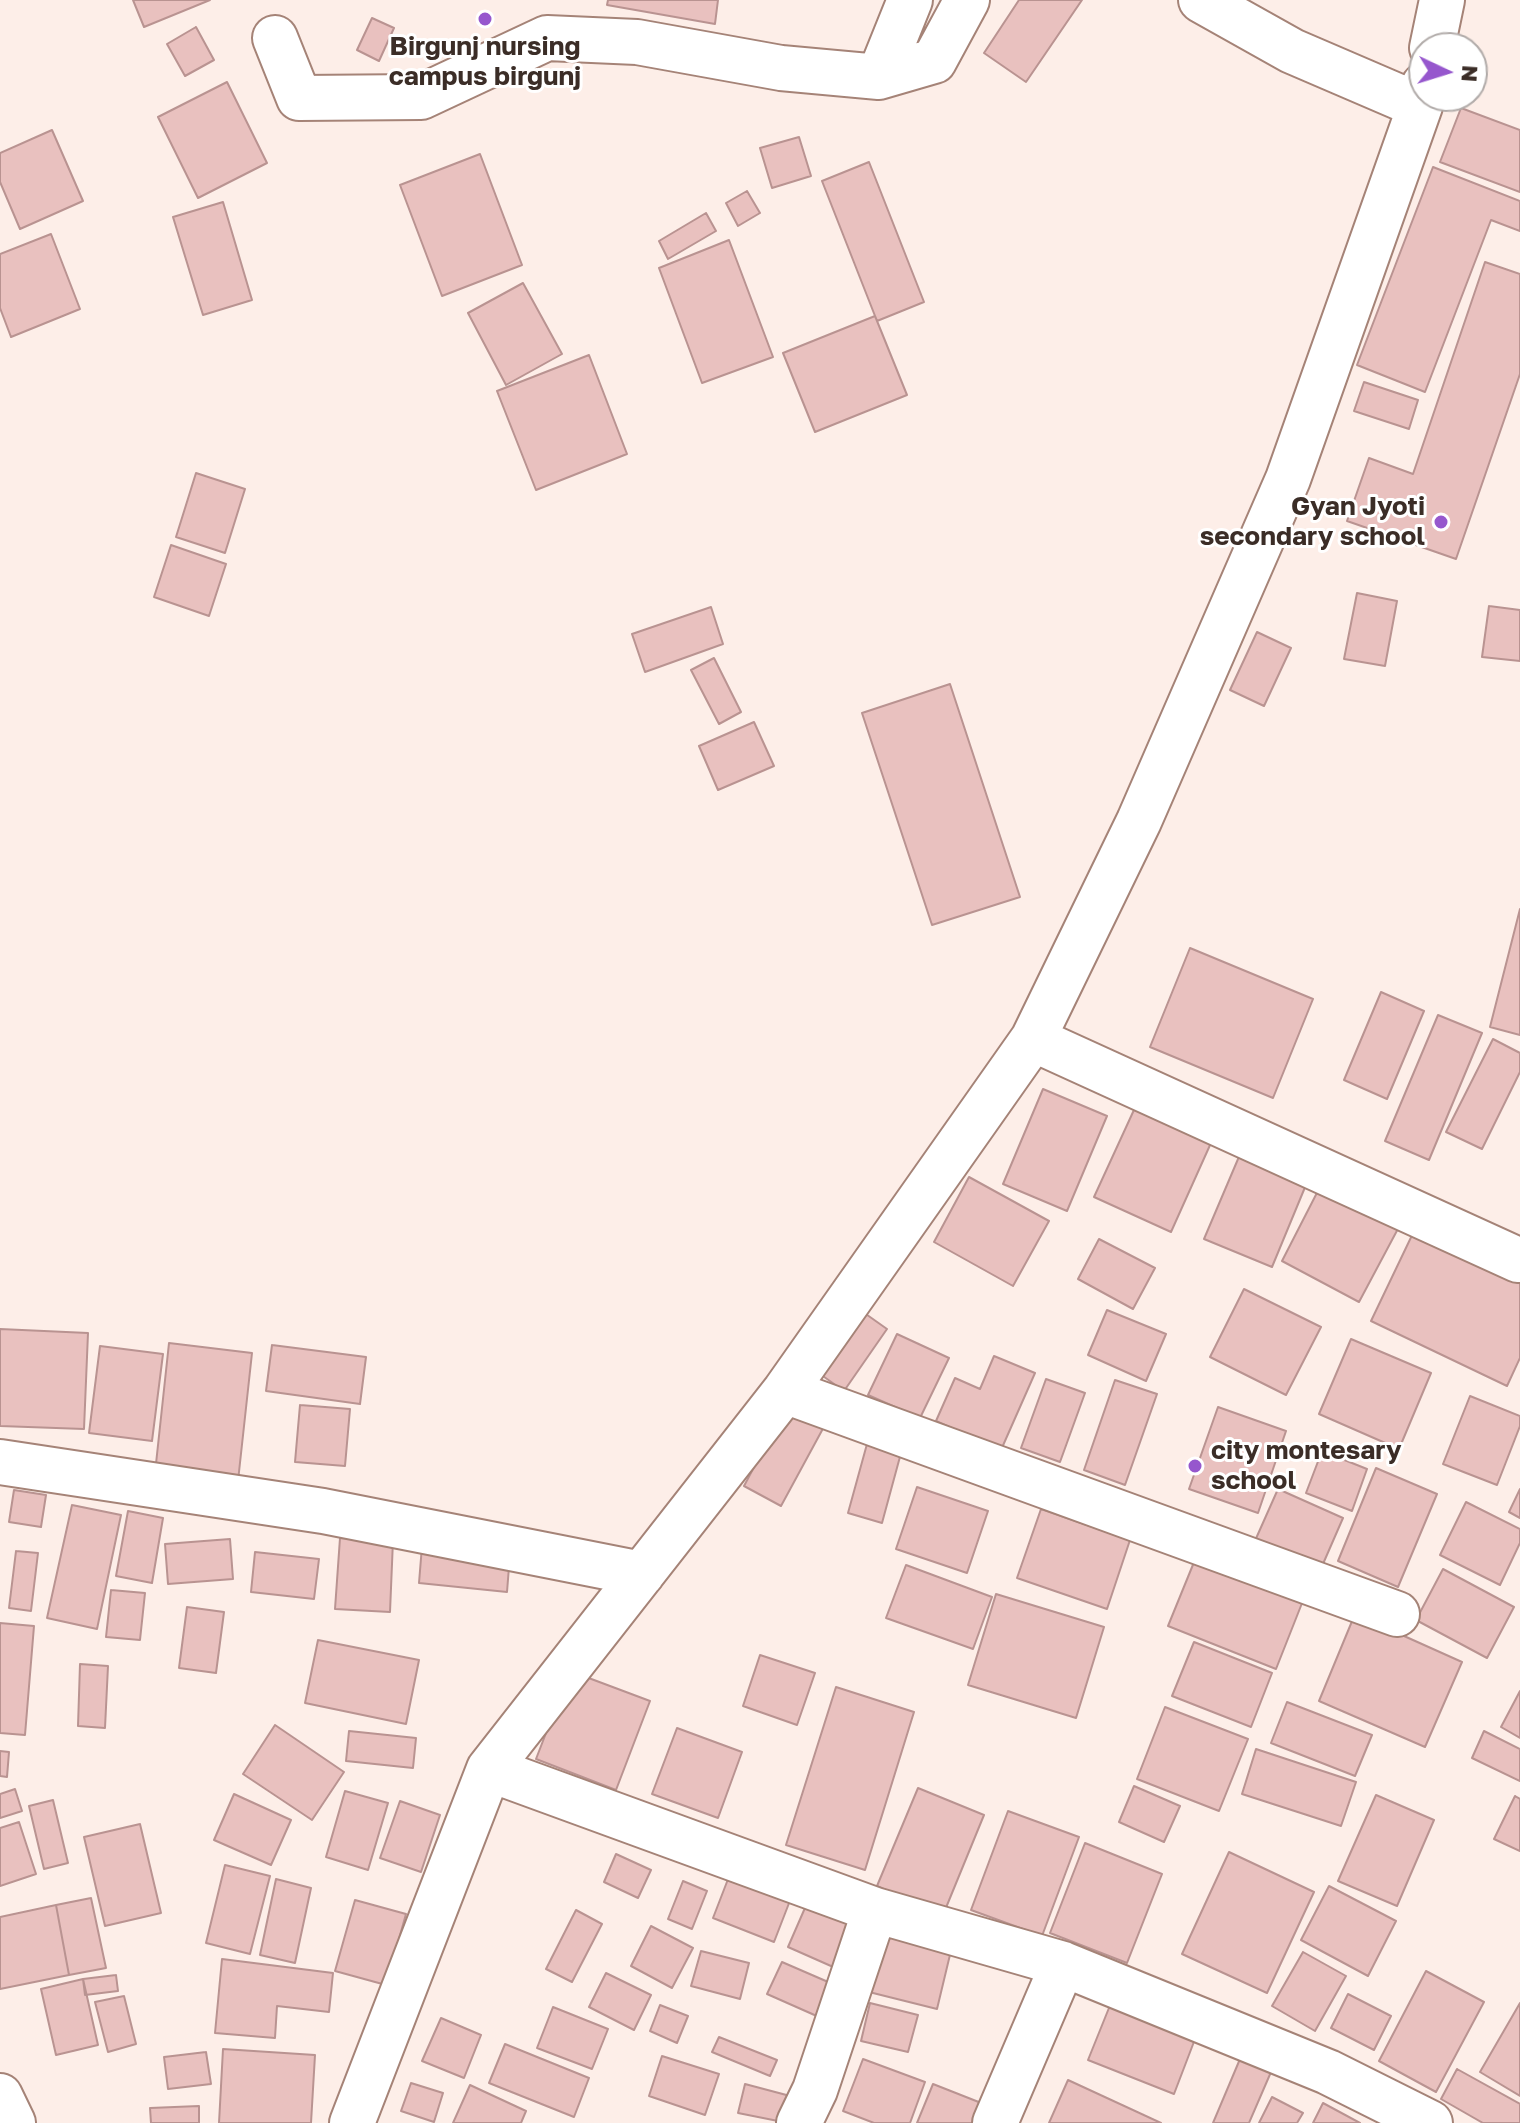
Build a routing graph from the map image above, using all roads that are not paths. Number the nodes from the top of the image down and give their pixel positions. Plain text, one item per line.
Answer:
1 (910, 0) edge
2 (967, 0) edge
3 (1201, 0) edge
4 (1442, 0) edge
5 (1435, 32) edge
6 (275, 38) dead end
7 (879, 77) junction
8 (1408, 91) edge
9 (1416, 112) edge
10 (1033, 1039) junction
11 (1518, 1260) dead end
12 (785, 1391) junction
13 (0, 1462) edge
14 (642, 1574) junction
15 (1397, 1614) dead end
16 (489, 1769) junction
17 (875, 1910) junction
18 (1063, 1964) junction
19 (0, 2096) edge
20 (13, 2123) edge
21 (352, 2123) edge
22 (799, 2123) edge
23 (995, 2123) edge
24 (1430, 2123) edge

1 - 7 street
2 - 7 street
3 - 8 street
4 - 5 street
6 - 7 street
9 - 10 street
10 - 11 street
10 - 12 street
12 - 14 street
12 - 15 street
13 - 14 street
14 - 16 street
16 - 17 street
16 - 21 street
17 - 18 street
17 - 22 street
18 - 23 street
18 - 24 street
19 - 20 street

